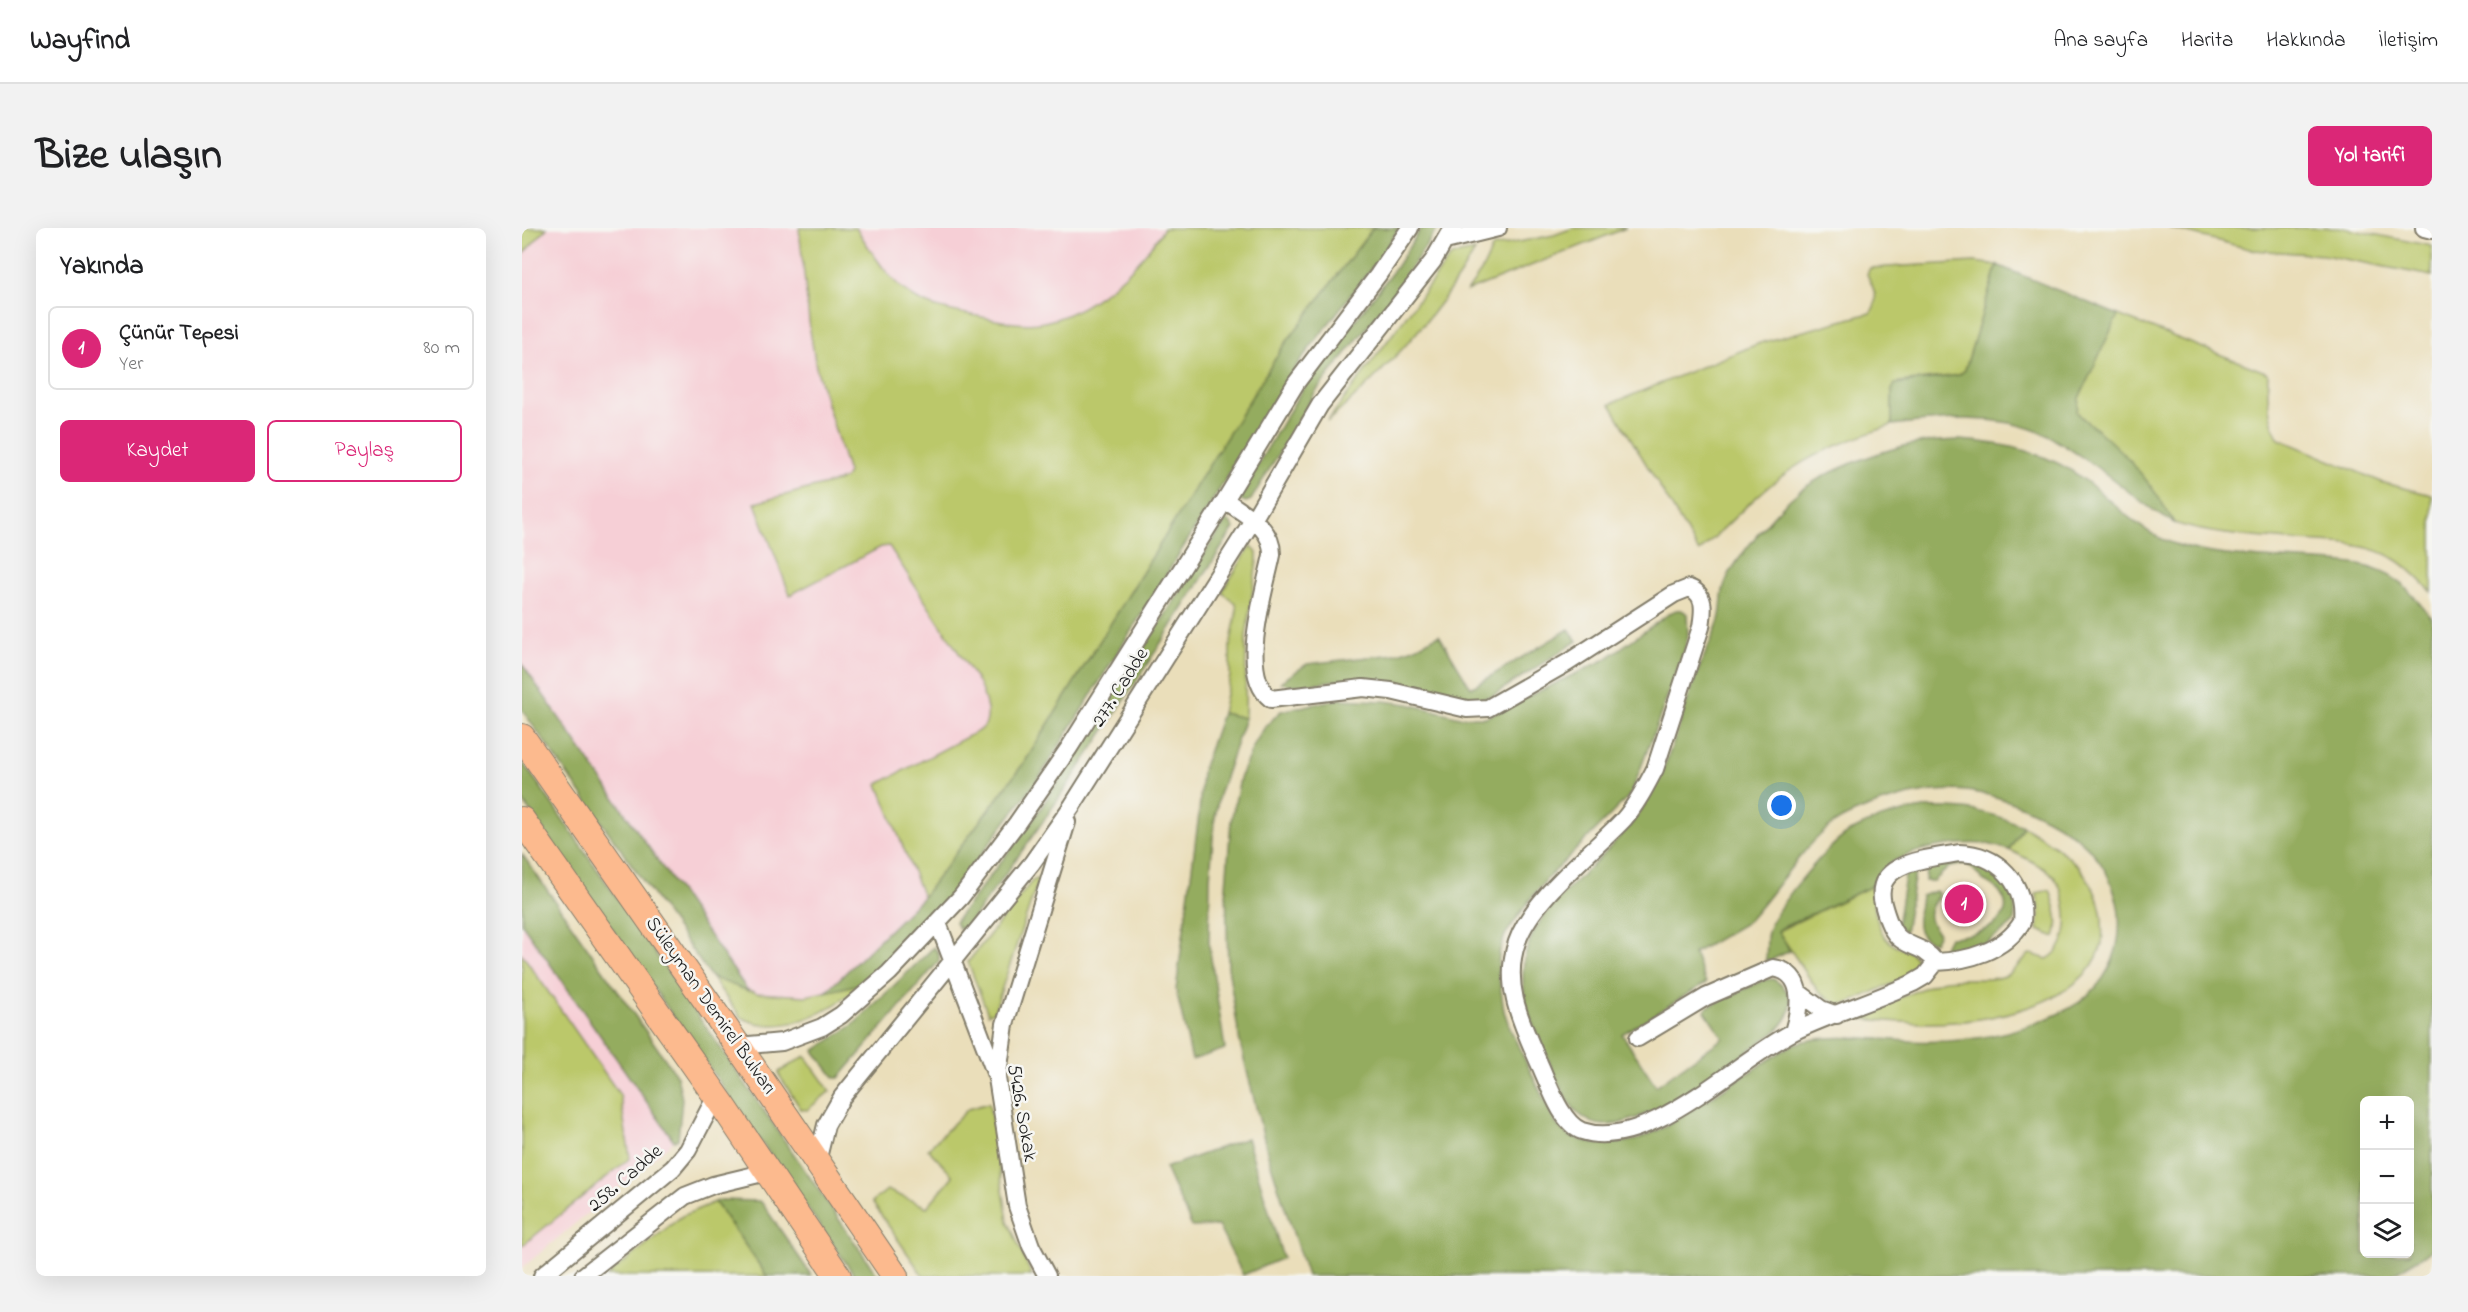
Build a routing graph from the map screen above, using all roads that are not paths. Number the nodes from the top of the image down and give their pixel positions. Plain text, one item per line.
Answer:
1 (1410, 228) edge
2 (1498, 228) edge
3 (2424, 228) edge
4 (2432, 230) edge
5 (1449, 234) edge
6 (1225, 500) junction
7 (1253, 520) junction
8 (522, 737) edge
9 (1072, 806) junction
10 (522, 820) edge
11 (938, 923) junction
12 (953, 962) junction
13 (1936, 963) junction
14 (1798, 992) junction
15 (1837, 1015) junction
16 (1793, 1032) junction
17 (1638, 1038) dead end
18 (738, 1046) junction
19 (997, 1078) junction
20 (716, 1096) junction
21 (817, 1162) junction
22 (767, 1172) junction
23 (542, 1276) edge
24 (583, 1276) edge
25 (838, 1276) edge
26 (896, 1276) edge
27 (1047, 1276) edge

1 - 6 street, 277. Cadde
2 - 5 street
3 - 4 street
5 - 7 street, 277. Cadde
6 - 7 street
6 - 11 street, 277. Cadde
7 - 9 street, 277. Cadde
7 - 16 street
8 - 18 highway, Süleyman Demirel Bulvarı
9 - 12 street, 277. Cadde
9 - 19 street
10 - 20 highway
11 - 12 street, 5426. Sokak
11 - 18 street, 277. Cadde
12 - 19 street, 5426. Sokak
12 - 21 street, 277. Cadde
13 - 13 street
13 - 15 street
14 - 15 street
14 - 16 street
14 - 17 street
15 - 16 street
18 - 21 highway, Süleyman Demirel Bulvarı
19 - 27 street, 5426. Sokak
20 - 22 highway
20 - 23 street, 258. Cadde
21 - 26 highway, Süleyman Demirel Bulvarı
22 - 24 street
22 - 25 highway

